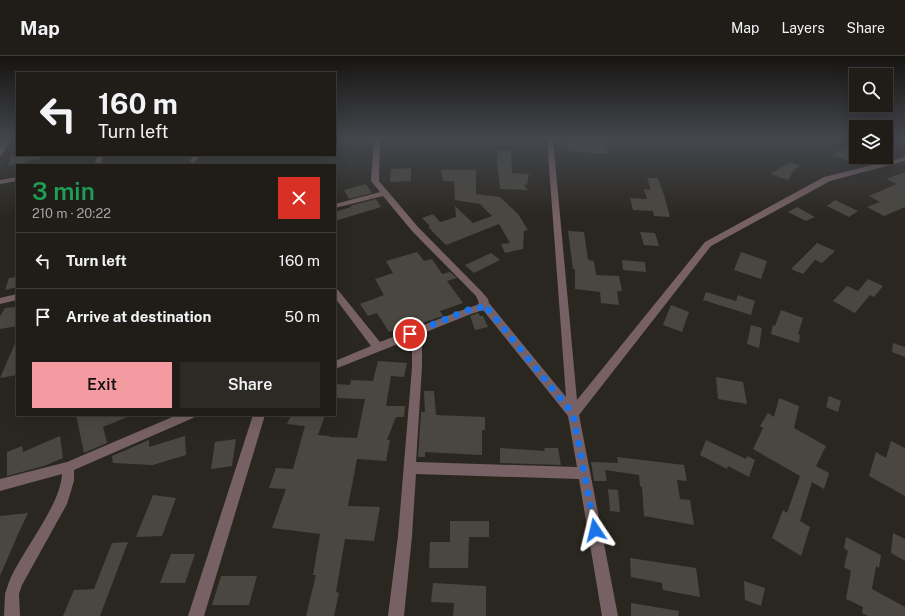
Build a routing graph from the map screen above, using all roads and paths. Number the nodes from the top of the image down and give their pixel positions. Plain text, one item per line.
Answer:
1 (376, 165) edge
2 (552, 165) edge
3 (881, 165) edge
4 (16, 179) edge
5 (0, 182) edge
6 (384, 193) junction
7 (336, 206) edge
8 (336, 293) edge
9 (16, 297) edge
10 (0, 301) edge
11 (484, 304) junction
12 (410, 334) junction
13 (378, 347) junction
14 (336, 364) edge
15 (573, 414) junction
16 (187, 416) edge
17 (259, 416) edge
18 (68, 467) junction
19 (410, 468) junction
20 (584, 474) junction
21 (0, 486) edge
22 (12, 616) edge
23 (196, 616) edge
24 (396, 616) edge
25 (610, 616) edge

1 - 6 street
2 - 15 street
3 - 15 street
4 - 5 street
6 - 7 street
6 - 11 street
8 - 13 street
9 - 10 street
11 - 12 street
11 - 15 street
12 - 13 street
12 - 19 street
13 - 14 street
15 - 20 street
16 - 18 street
17 - 23 street
18 - 21 street
18 - 22 street
19 - 20 street
19 - 24 street
20 - 25 street

